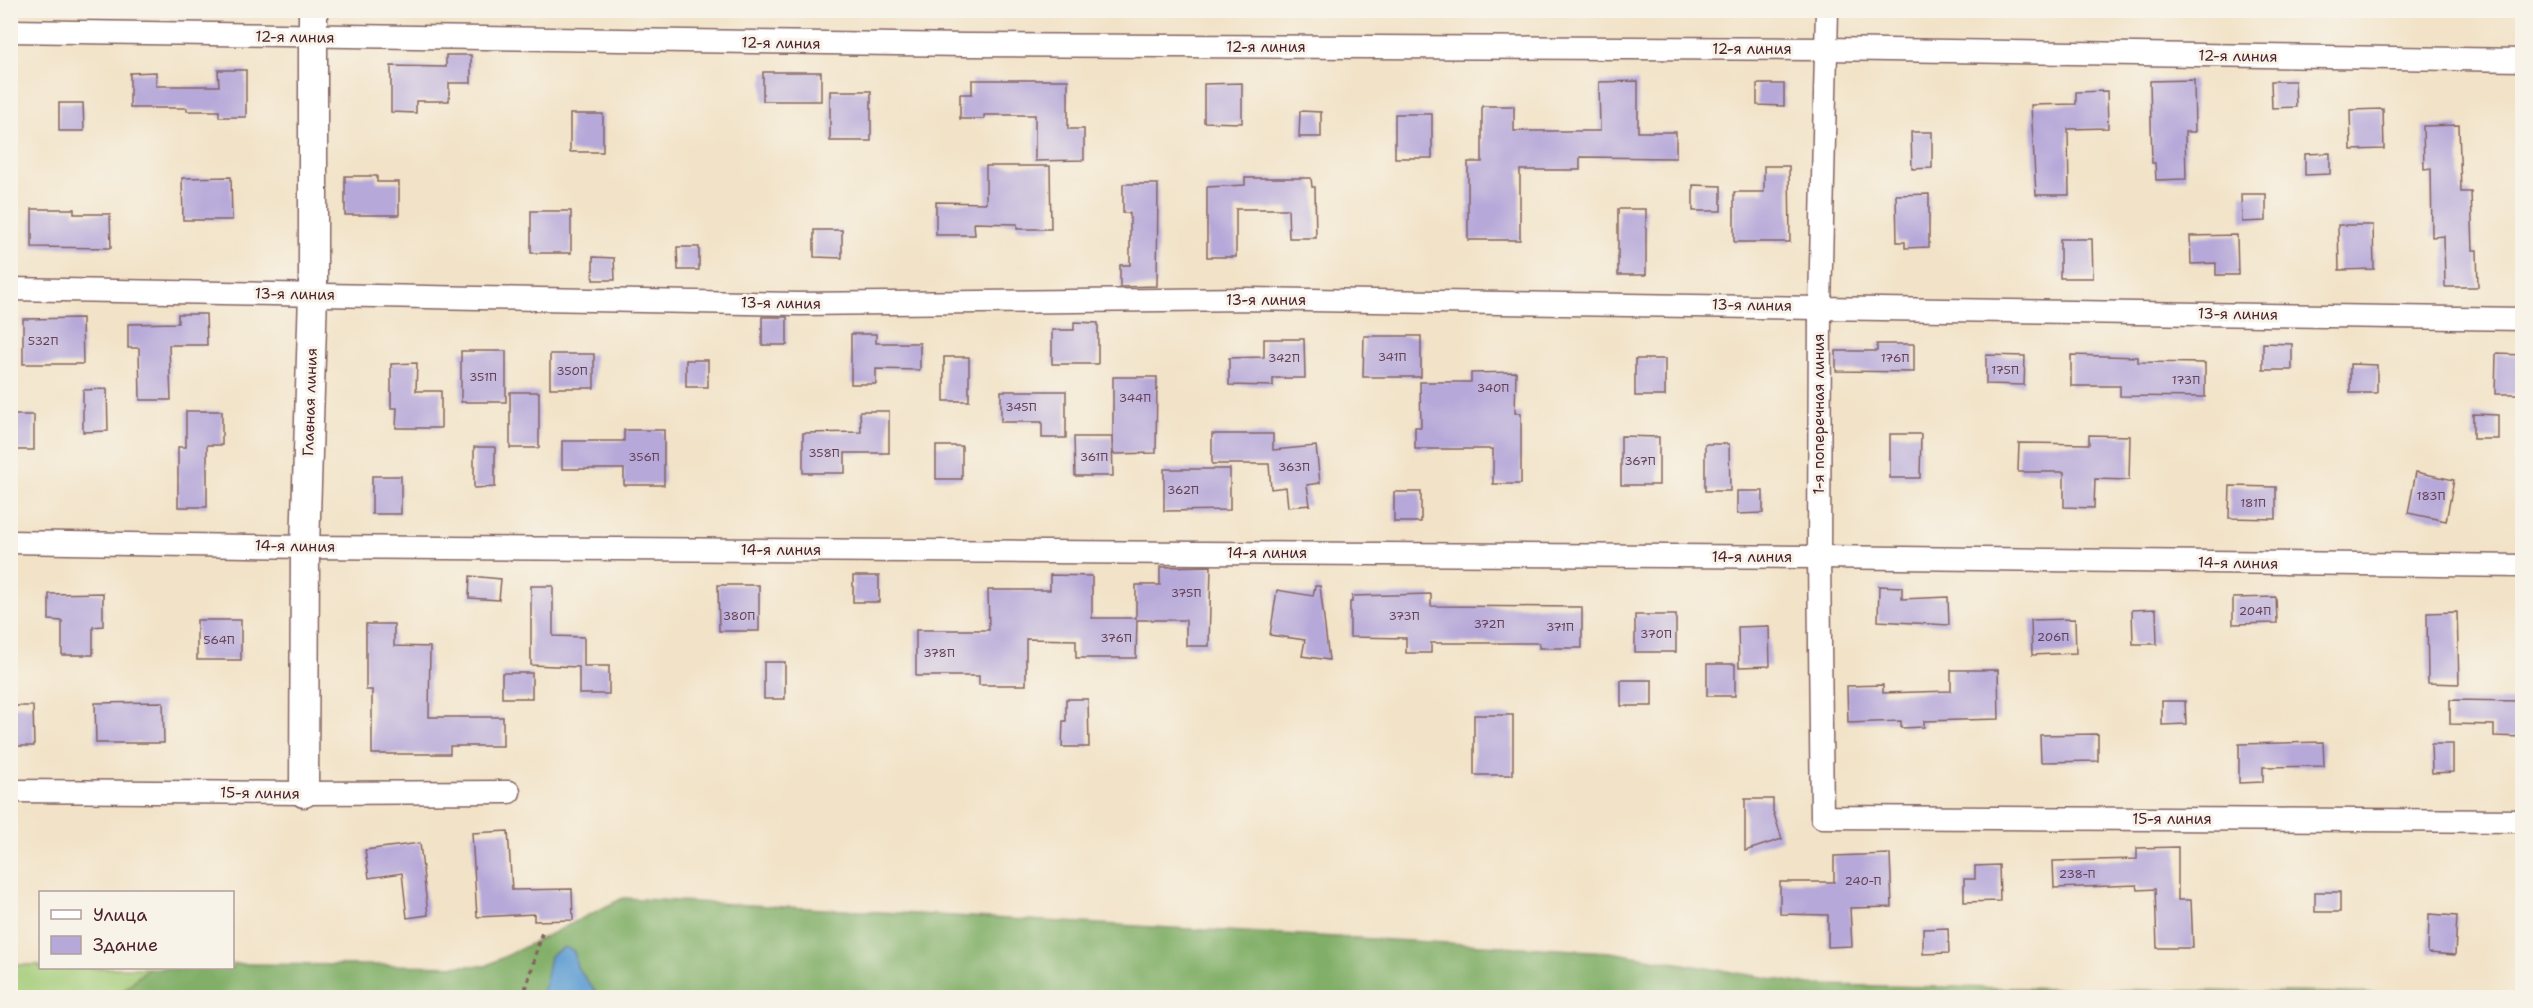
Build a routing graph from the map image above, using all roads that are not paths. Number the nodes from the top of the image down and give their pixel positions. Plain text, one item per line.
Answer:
1 (1827, 10) edge
2 (313, 24) edge
3 (10, 31) edge
4 (1827, 49) junction
5 (2523, 60) edge
6 (10, 289) edge
7 (313, 294) junction
8 (1820, 306) junction
9 (2523, 318) edge
10 (10, 542) edge
11 (305, 547) junction
12 (1819, 557) junction
13 (2523, 566) edge
14 (10, 790) edge
15 (509, 792) dead end
16 (304, 794) junction
17 (1822, 817) joint
18 (2523, 821) edge

1 - 4 street, 1-я поперечная линия
2 - 3 street, 12-я линия
2 - 4 street, 12-я линия
2 - 7 street, Главная линия
4 - 5 street, 12-я линия
4 - 8 street, 1-я поперечная линия
6 - 7 street, 13-я линия
7 - 8 street, 13-я линия
7 - 11 street, Главная линия
8 - 9 street, 13-я линия
8 - 12 street, 1-я поперечная линия
10 - 11 street, 14-я линия
11 - 12 street, 14-я линия
11 - 16 street, Главная линия
12 - 13 street, 14-я линия
12 - 17 street, 1-я поперечная линия
14 - 16 street, 15-я линия
15 - 16 street, 15-я линия
17 - 18 street, 15-я линия

